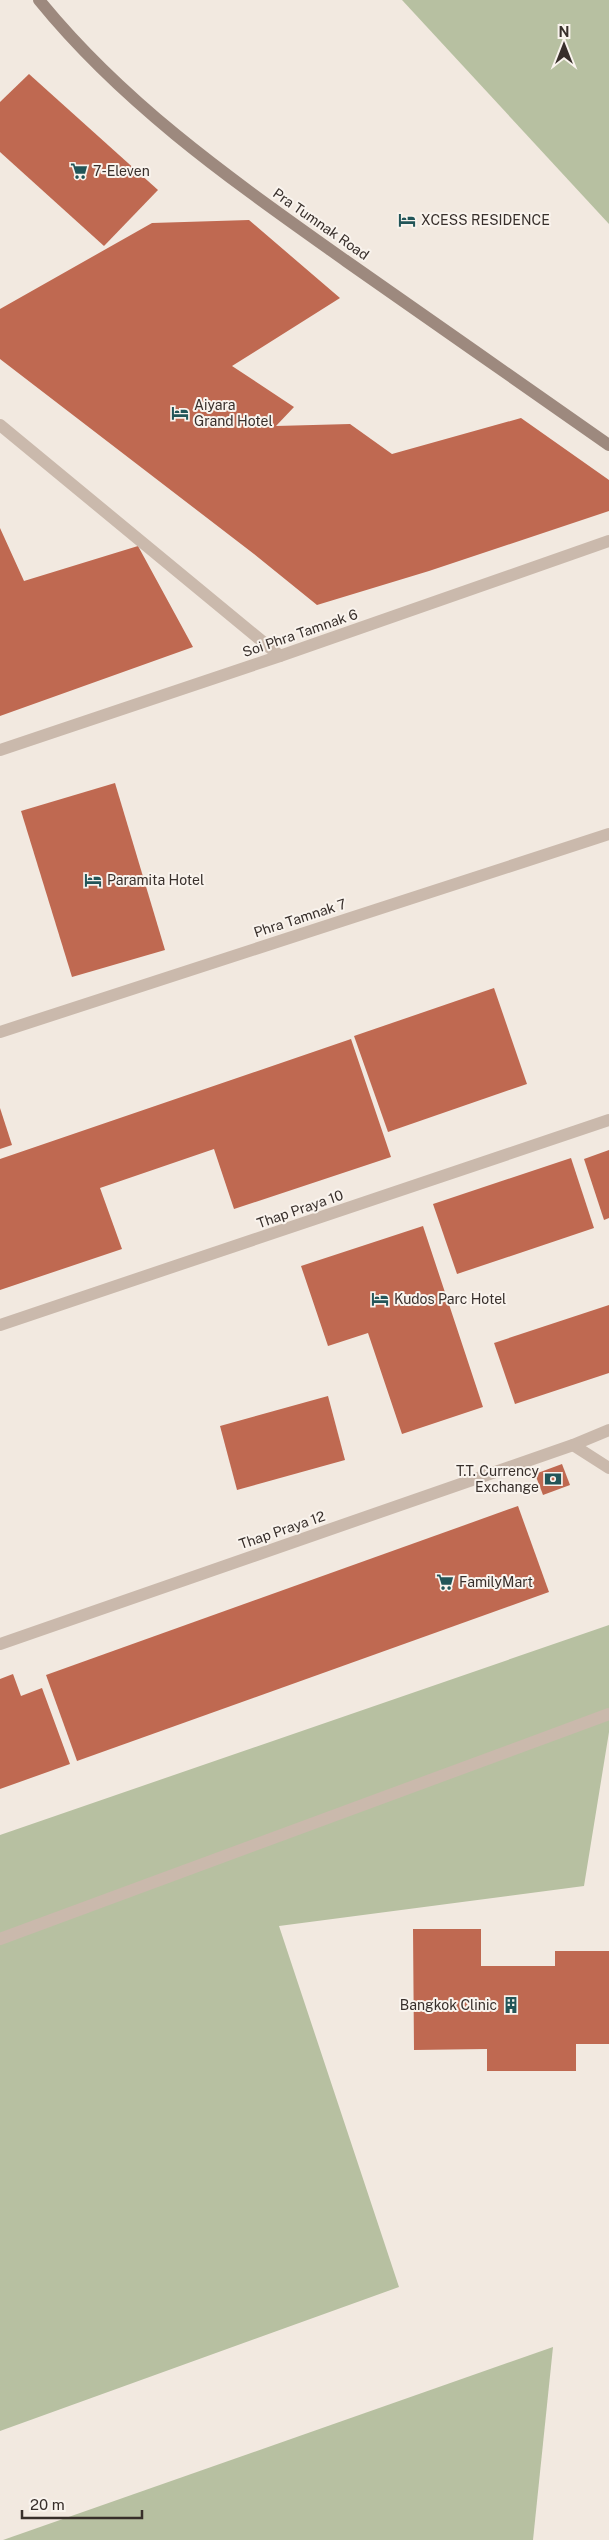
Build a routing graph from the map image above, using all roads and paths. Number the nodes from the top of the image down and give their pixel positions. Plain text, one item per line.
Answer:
1 (39, 0) edge
2 (0, 426) edge
3 (609, 445) edge
4 (609, 541) edge
5 (280, 656) junction
6 (0, 750) edge
7 (609, 834) edge
8 (0, 1032) edge
9 (609, 1120) edge
10 (0, 1325) edge
11 (609, 1430) edge
12 (573, 1445) junction
13 (609, 1468) edge
14 (0, 1644) edge
15 (609, 1714) edge
16 (0, 1939) edge

1 - 3 street, Pra Tumnak Road
2 - 5 street
4 - 5 street, Soi Phra Tamnak 6
5 - 6 street, Soi Phra Tamnak 6
7 - 8 street, Phra Tamnak 7
9 - 10 street, Thap Praya 10
11 - 12 street, Thap Praya 12
12 - 13 street
12 - 14 street, Thap Praya 12
15 - 16 street

